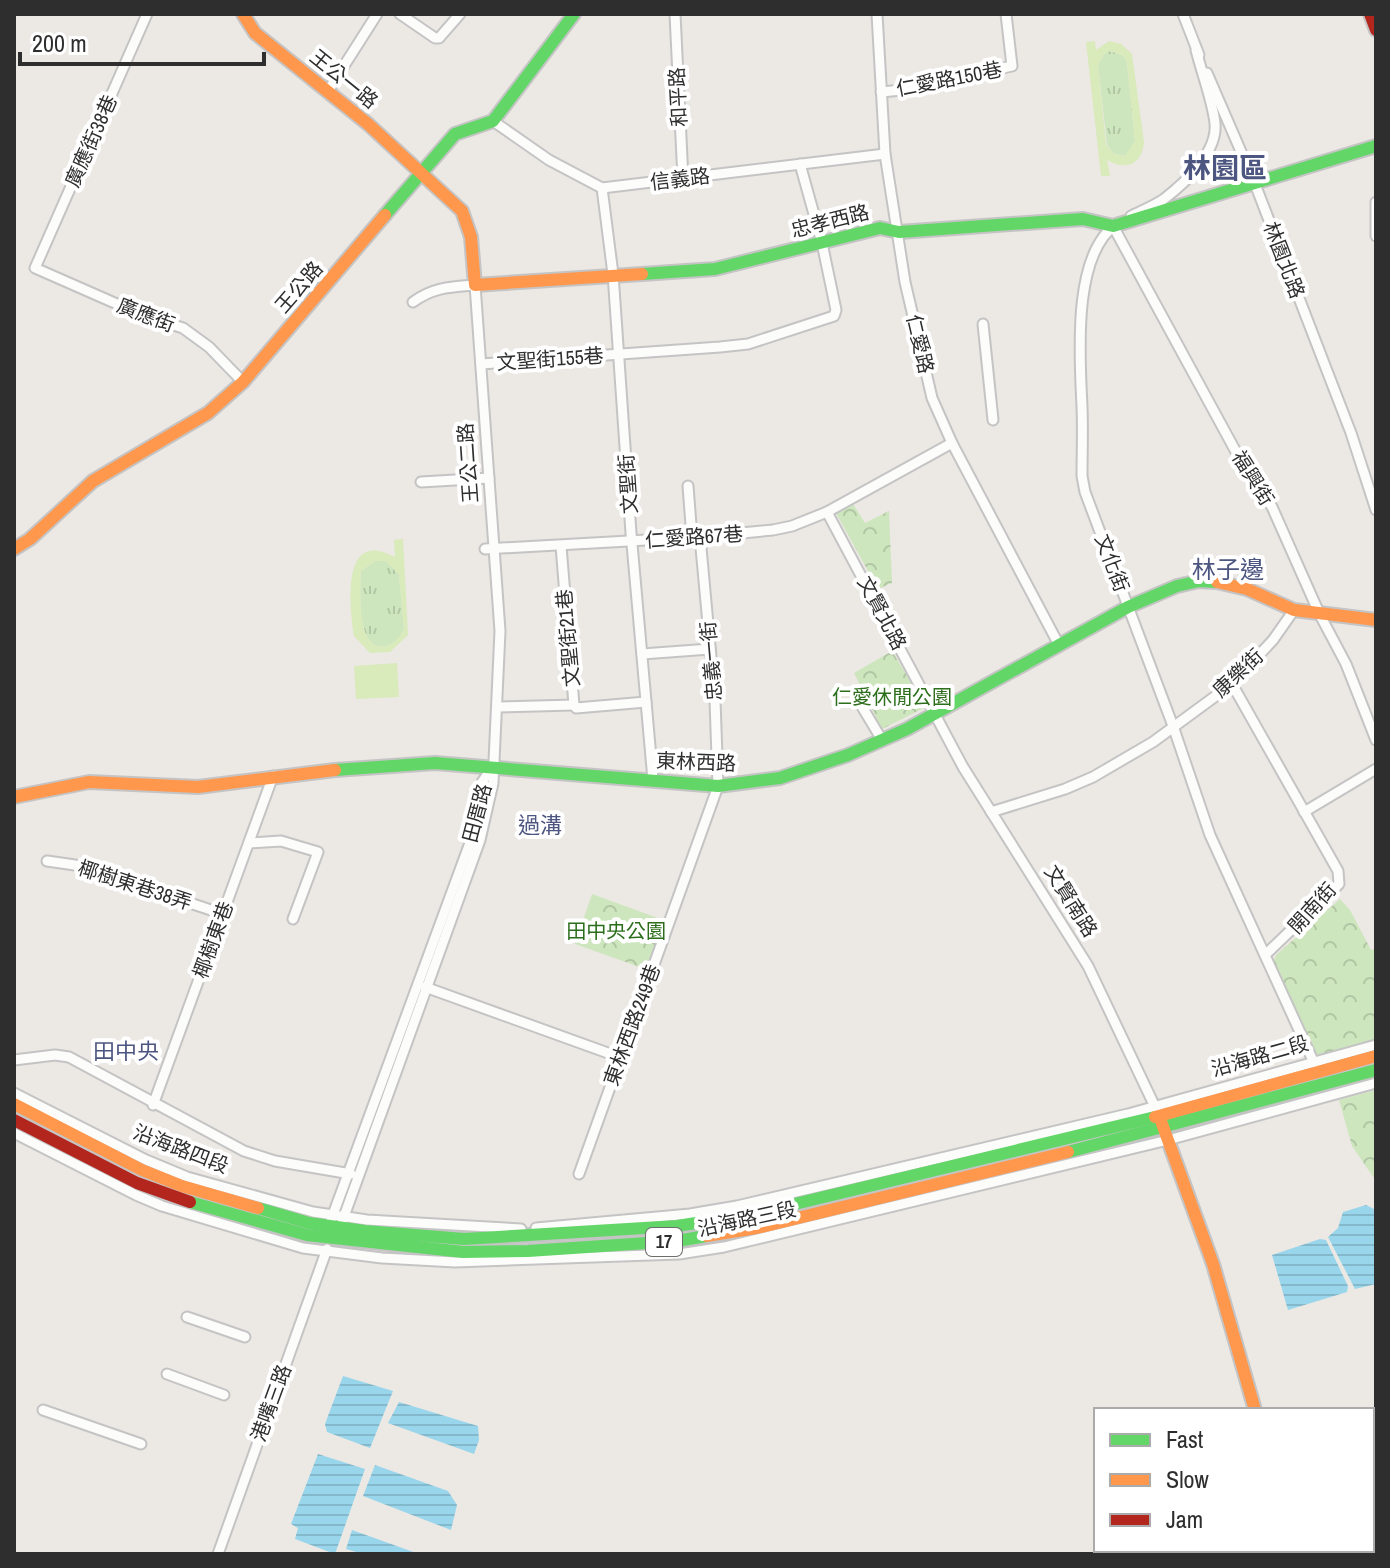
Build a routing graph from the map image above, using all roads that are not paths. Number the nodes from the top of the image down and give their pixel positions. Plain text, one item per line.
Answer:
1 (147, 14) edge
2 (243, 14) edge
3 (377, 14) edge
4 (400, 14) edge
5 (460, 14) edge
6 (574, 14) edge
7 (675, 14) edge
8 (877, 14) edge
9 (1006, 14) edge
10 (1183, 14) edge
11 (1370, 14) edge
12 (1376, 30) edge
13 (1196, 50) junction
14 (328, 91) junction
15 (881, 92) junction
16 (493, 121) junction
17 (1376, 146) edge
18 (885, 154) junction
19 (800, 164) junction
20 (423, 173) junction
21 (683, 179) junction
22 (1255, 184) junction
23 (602, 188) junction
24 (1376, 202) edge
25 (1113, 226) junction
26 (899, 232) junction
27 (1376, 236) edge
28 (822, 243) junction
29 (35, 268) joint
30 (613, 274) junction
31 (475, 285) junction
32 (413, 302) dead end
33 (983, 324) dead end
34 (619, 354) junction
35 (481, 364) junction
36 (243, 382) junction
37 (993, 420) dead end
38 (952, 443) junction
39 (489, 478) junction
40 (421, 482) dead end
41 (688, 486) dead end
42 (1376, 510) edge
43 (827, 512) junction
44 (696, 538) junction
45 (632, 542) junction
46 (561, 546) junction
47 (14, 549) edge
48 (490, 549) junction
49 (1128, 607) junction
50 (1294, 610) junction
51 (1320, 615) junction
52 (1376, 620) edge
53 (1059, 645) junction
54 (710, 649) junction
55 (642, 654) junction
56 (1232, 684) junction
57 (858, 700) dead end
58 (646, 702) junction
59 (574, 705) junction
60 (497, 707) junction
61 (937, 714) junction
62 (1173, 726) junction
63 (882, 740) junction
64 (1376, 740) edge
65 (492, 768) junction
66 (1376, 769) edge
67 (273, 776) junction
68 (653, 780) junction
69 (718, 786) junction
70 (14, 797) edge
71 (991, 812) junction
72 (1304, 812) junction
73 (249, 843) junction
74 (47, 861) dead end
75 (223, 914) junction
76 (293, 919) dead end
77 (1265, 955) junction
78 (422, 986) junction
79 (1376, 1045) edge
80 (1376, 1056) edge
81 (619, 1057) junction
82 (14, 1060) edge
83 (1376, 1070) edge
84 (1319, 1072) junction
85 (1376, 1083) edge
86 (14, 1093) edge
87 (1332, 1096) junction
88 (14, 1104) edge
89 (153, 1105) junction
90 (14, 1120) edge
91 (1162, 1123) junction
92 (14, 1133) edge
93 (985, 1166) junction
94 (353, 1174) junction
95 (579, 1174) dead end
96 (688, 1219) junction
97 (334, 1227) junction
98 (691, 1245) junction
99 (325, 1251) junction
100 (528, 1256) junction
101 (187, 1317) dead end
102 (245, 1337) dead end
103 (167, 1374) dead end
104 (224, 1395) dead end
105 (1255, 1408) edge
106 (43, 1410) dead end
107 (141, 1444) dead end
108 (218, 1554) edge

1 - 29 street, 廣應街38巷
2 - 14 street, 王公一路
3 - 14 street
4 - 5 street
6 - 16 street
7 - 21 street, 和平路
8 - 15 street, 仁愛路
9 - 15 street, 仁愛路150巷
10 - 13 street, 林園北路
11 - 12 street
13 - 22 street, 林園北路
13 - 25 street
14 - 20 street, 王公一路
15 - 18 street, 仁愛路
16 - 20 street, 王公路
16 - 23 street
17 - 22 street, 忠孝西路
18 - 19 street, 信義路
18 - 26 street, 仁愛路
19 - 21 street, 信義路
19 - 28 street
20 - 31 street, 王公二路
20 - 36 street, 王公路
21 - 23 street, 信義路
22 - 25 street, 忠孝西路
22 - 42 street, 林園北路
23 - 30 street, 文聖街
24 - 27 street
25 - 26 street, 忠孝西路
25 - 49 street, 文化街
25 - 51 street, 福興街
26 - 28 street, 忠孝西路
26 - 38 street, 仁愛路
28 - 30 street, 忠孝西路
28 - 34 street, 文聖街155巷
29 - 36 street, 廣應街
30 - 31 street, 忠孝西路
30 - 34 street, 文聖街
31 - 32 street, 忠孝西路
31 - 35 street, 王公二路
33 - 37 street
34 - 35 street, 文聖街155巷
34 - 45 street, 文聖街
35 - 39 street, 王公二路
36 - 47 street, 王公路
38 - 43 street, 仁愛路67巷
38 - 53 street, 仁愛路
39 - 40 street
39 - 48 street, 王公二路
41 - 44 street, 忠義一街
43 - 44 street, 仁愛路67巷
43 - 61 street, 文賢北路
44 - 45 street, 仁愛路67巷
44 - 54 street, 忠義一街
45 - 46 street, 仁愛路67巷
45 - 55 street, 文聖街
46 - 48 street, 仁愛路67巷
46 - 59 street, 文聖街21巷
48 - 60 street, 王公二路
49 - 50 street, 東林西路
49 - 53 street, 東林西路
49 - 62 street, 文化街
50 - 51 street, 東林西路
50 - 56 street, 康樂街
51 - 52 street, 東林西路
51 - 64 street, 福興街
53 - 61 street, 東林西路
54 - 55 street
54 - 69 street, 忠義一街
55 - 58 street, 文聖街
56 - 62 street, 康樂街
56 - 72 street, 開南街
57 - 63 street
58 - 59 street, 文聖街21巷
58 - 68 street, 文聖街
59 - 60 street
60 - 65 street, 王公二路
61 - 63 street, 東林西路
61 - 71 street, 文賢南路
62 - 71 street, 康樂街
62 - 77 street, 文化街
63 - 69 street, 東林西路
65 - 67 street, 東林西路
65 - 68 street, 東林西路
65 - 78 street, 田厝路
66 - 72 street
67 - 70 street, 東林西路
67 - 73 street, 椰樹東巷
68 - 69 street, 東林西路
69 - 81 street, 東林西路249巷
71 - 91 street, 文賢南路
72 - 77 street, 開南街
73 - 75 street, 椰樹東巷
73 - 76 street
74 - 75 street, 椰樹東巷38弄
75 - 89 street, 椰樹東巷
77 - 84 street, 文化街
78 - 81 street
78 - 94 street, 田厝路
79 - 84 street, 沿海路二段
80 - 84 street, 沿海路二段 / 17
81 - 95 street, 東林西路249巷
82 - 89 street
83 - 84 street, 沿海路二段 / 17
84 - 87 street, 文化街
84 - 91 street, 沿海路二段 / 17
84 - 91 street, 沿海路二段
85 - 87 street
86 - 97 street, 沿海路四段
87 - 91 street
88 - 97 street, 沿海路四段 / 17
89 - 94 street
90 - 97 street, 17
91 - 93 street, 沿海路三段 / 17
91 - 93 street, 沿海路三段
91 - 105 street, 文賢南路
92 - 99 street
93 - 96 street, 沿海路三段 / 17
93 - 98 street, 沿海路三段 / 17
94 - 97 street, 田厝路
96 - 97 street, 沿海路三段 / 17
96 - 98 street
97 - 99 street, 田厝路
97 - 100 street, 沿海路三段 / 17
98 - 100 street, 沿海路三段 / 17
99 - 100 street, 沿海路三段
99 - 108 street, 港嘴三路
101 - 102 street
103 - 104 street
106 - 107 street

